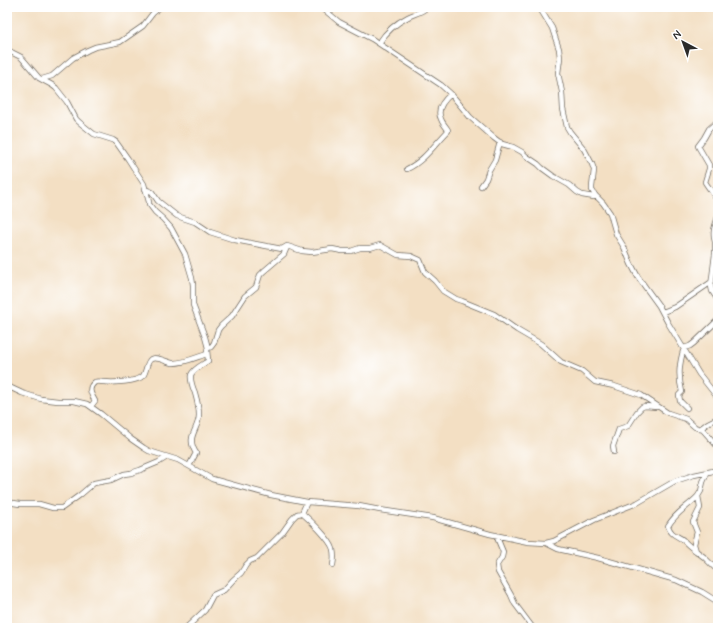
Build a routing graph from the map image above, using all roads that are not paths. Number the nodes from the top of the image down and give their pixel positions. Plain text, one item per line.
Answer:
1 (160, 7) edge
2 (321, 7) edge
3 (428, 7) edge
4 (539, 7) edge
5 (379, 43) junction
6 (7, 50) edge
7 (42, 79) junction
8 (452, 94) junction
9 (718, 121) edge
10 (500, 142) junction
11 (407, 169) dead end
12 (481, 186) dead end
13 (146, 189) junction
14 (594, 195) junction
15 (718, 201) edge
16 (718, 217) edge
17 (718, 236) edge
18 (715, 242) junction
19 (287, 246) junction
20 (716, 263) edge
21 (712, 281) junction
22 (718, 300) edge
23 (663, 312) junction
24 (718, 320) edge
25 (208, 348) junction
26 (684, 348) junction
27 (208, 354) junction
28 (7, 386) edge
29 (718, 398) edge
30 (91, 406) junction
31 (659, 407) junction
32 (687, 408) dead end
33 (718, 418) edge
34 (700, 429) junction
35 (718, 447) edge
36 (614, 452) dead end
37 (167, 457) junction
38 (189, 466) junction
39 (718, 470) edge
40 (707, 473) junction
41 (698, 496) junction
42 (7, 502) edge
43 (307, 502) junction
44 (302, 513) junction
45 (496, 535) junction
46 (546, 543) junction
47 (696, 551) junction
48 (333, 565) dead end
49 (718, 569) edge
50 (718, 602) edge
51 (186, 628) edge
52 (533, 628) edge

1 - 7 street
2 - 5 street
3 - 5 street
4 - 14 street
5 - 8 street
6 - 7 street
7 - 13 street
8 - 10 street
8 - 11 street
9 - 15 street
10 - 12 street
10 - 14 street
13 - 19 street
13 - 25 street
14 - 23 street
16 - 18 street
17 - 18 street
18 - 20 street
19 - 25 street
19 - 31 street
20 - 21 street
21 - 22 street
21 - 23 street
23 - 26 street
24 - 26 street
25 - 27 street
26 - 29 street
26 - 32 street
27 - 30 street
27 - 38 street
28 - 30 street
30 - 37 street
31 - 34 street
31 - 36 street
33 - 34 street
34 - 35 street
37 - 38 street
37 - 42 street
38 - 43 street
39 - 40 street
40 - 41 street
40 - 46 street
41 - 47 street
41 - 47 street
43 - 44 street
43 - 45 street
44 - 48 street
44 - 51 street
45 - 46 street
45 - 52 street
46 - 50 street
47 - 49 street

